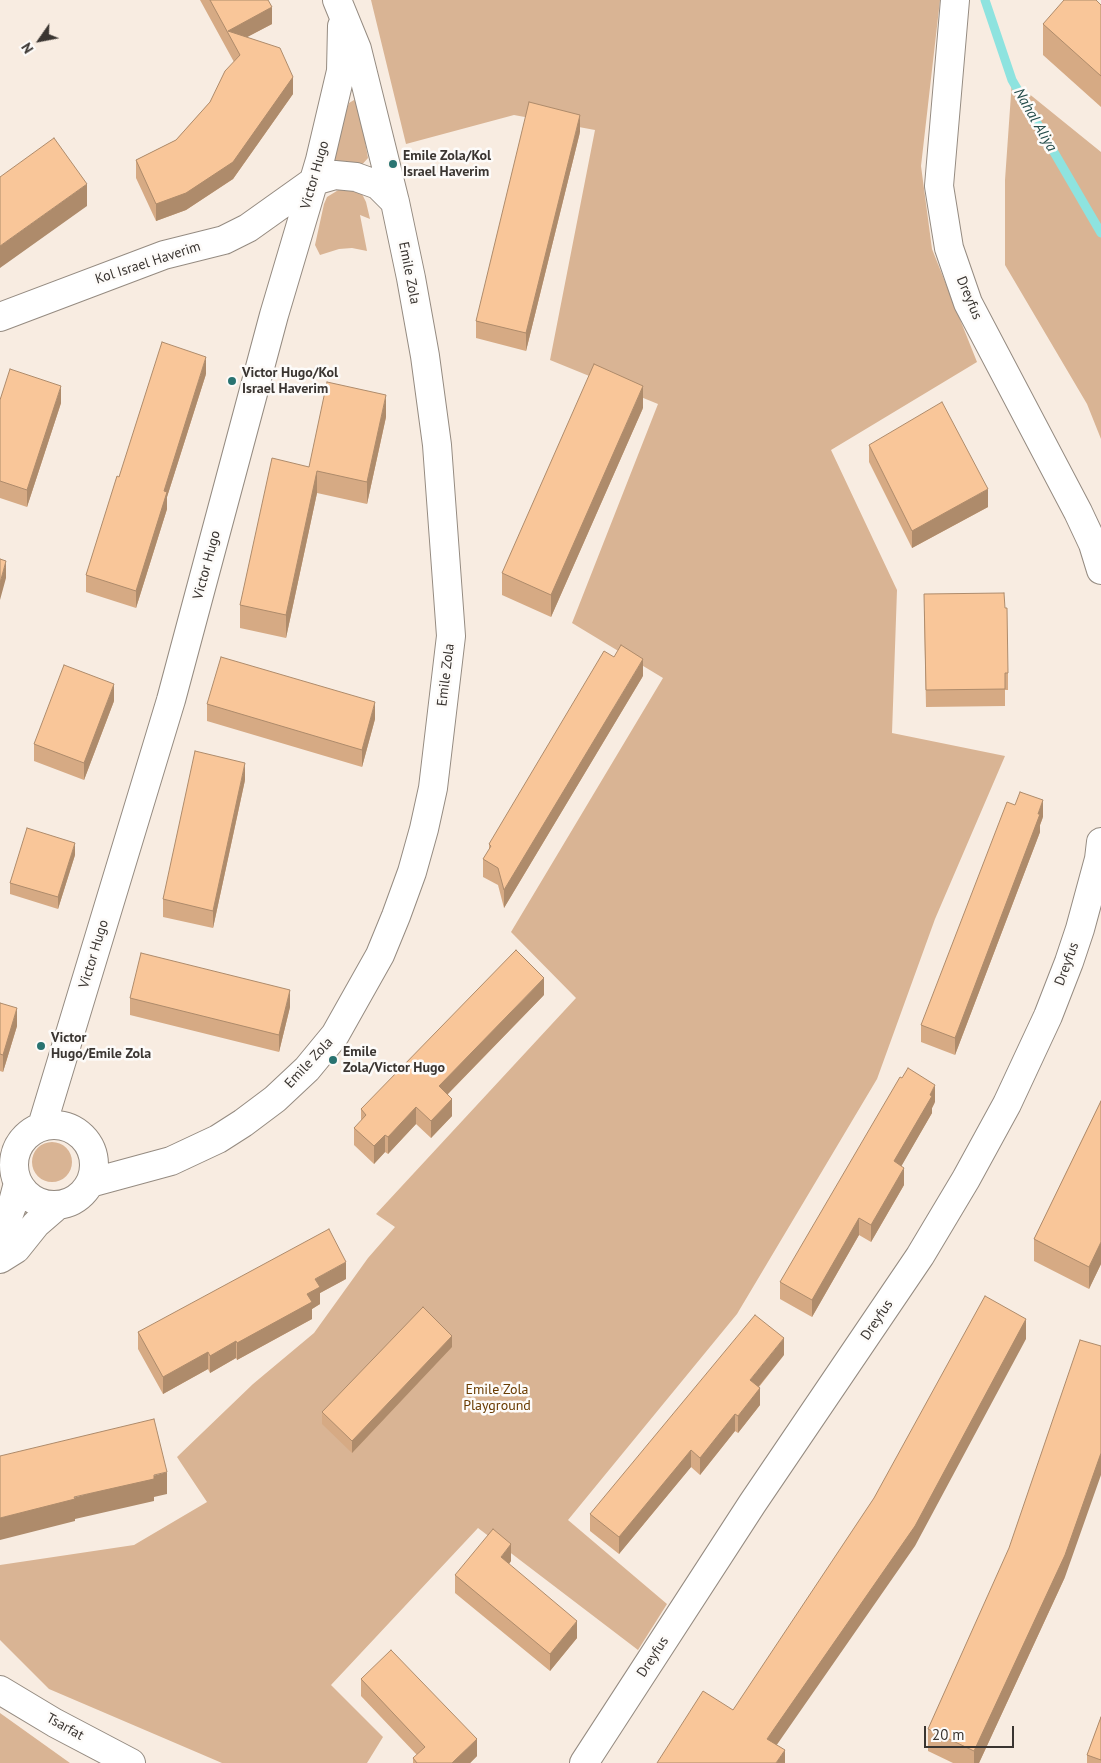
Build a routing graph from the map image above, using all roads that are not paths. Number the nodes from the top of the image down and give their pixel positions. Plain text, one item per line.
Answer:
1 (955, 0) edge
2 (340, 6) edge
3 (314, 181) junction
4 (395, 202) junction
5 (0, 317) edge
6 (1101, 570) edge
7 (1101, 842) edge
8 (42, 1126) junction
9 (8, 1148) edge
10 (18, 1183) junction
11 (90, 1183) junction
12 (58, 1205) junction
13 (0, 1239) edge
14 (0, 1259) edge
15 (0, 1690) edge
16 (131, 1763) edge
17 (584, 1763) edge

1 - 6 street, Dreyfus
2 - 3 street, Victor Hugo
2 - 4 street, Emile Zola
3 - 4 street
3 - 5 street, Kol Israel Haverim
3 - 8 street, Victor Hugo
4 - 11 street, Emile Zola
7 - 17 street, Dreyfus
8 - 9 street
8 - 11 street
9 - 10 street
10 - 12 street
10 - 13 street
11 - 12 street
12 - 14 street
15 - 16 street, Tsarfat

